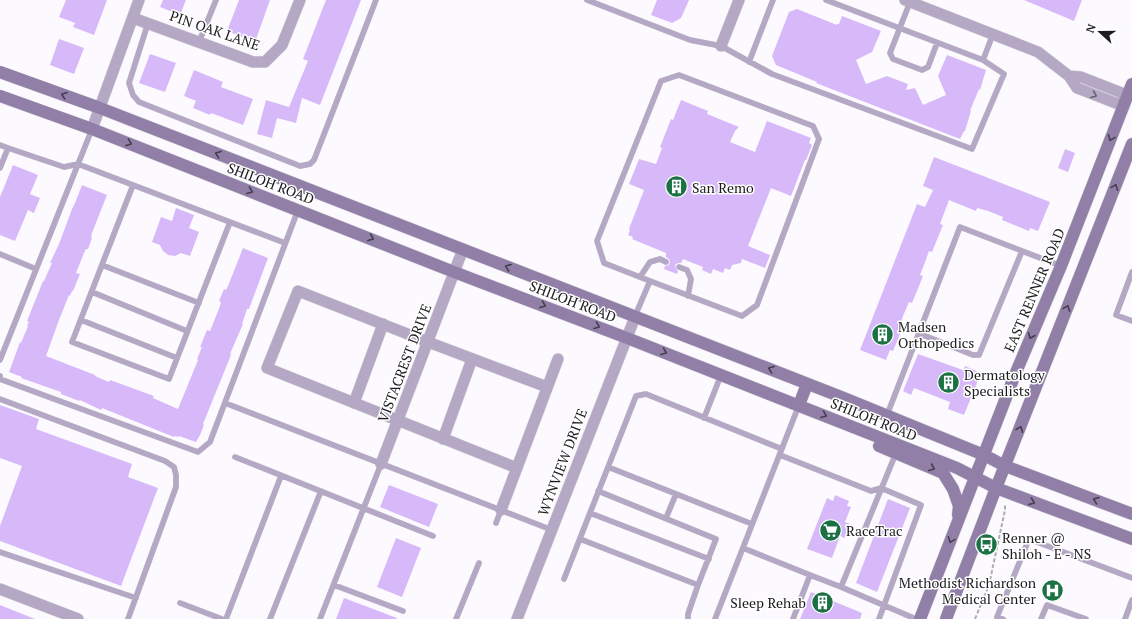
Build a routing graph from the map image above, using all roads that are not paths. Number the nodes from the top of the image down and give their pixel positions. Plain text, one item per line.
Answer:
1 (139, 0) edge
2 (216, 0) edge
3 (300, 0) edge
4 (376, 0) edge
5 (587, 0) edge
6 (773, 0) edge
7 (826, 0) edge
8 (736, 1) edge
9 (907, 1) edge
10 (133, 18) junction
11 (148, 23) junction
12 (900, 28) junction
13 (993, 34) junction
14 (199, 42) junction
15 (937, 42) junction
16 (720, 46) junction
17 (983, 60) junction
18 (749, 62) junction
19 (0, 72) edge
20 (1132, 84) edge
21 (0, 96) edge
22 (1129, 102) edge
23 (100, 108) junction
24 (92, 129) junction
25 (1132, 144) edge
26 (0, 145) edge
27 (8, 148) junction
28 (78, 164) junction
29 (0, 168) edge
30 (133, 185) junction
31 (306, 188) junction
32 (298, 209) junction
33 (230, 222) junction
34 (285, 243) junction
35 (463, 249) junction
36 (1022, 250) junction
37 (0, 254) edge
38 (666, 262) dead end
39 (102, 265) junction
40 (1061, 266) junction
41 (679, 267) dead end
42 (36, 269) junction
43 (454, 272) junction
44 (1132, 272) edge
45 (640, 277) junction
46 (650, 281) junction
47 (92, 292) junction
48 (688, 296) junction
49 (199, 303) junction
50 (635, 317) junction
51 (81, 320) junction
52 (1132, 321) edge
53 (383, 324) junction
54 (188, 331) junction
55 (918, 333) junction
56 (627, 338) junction
57 (428, 342) junction
58 (177, 358) junction
59 (472, 359) junction
60 (558, 359) dead end
61 (0, 360) edge
62 (721, 375) junction
63 (0, 376) edge
64 (807, 384) junction
65 (547, 387) junction
66 (0, 399) edge
67 (225, 403) junction
68 (354, 403) junction
69 (799, 406) junction
70 (887, 416) junction
71 (704, 418) junction
72 (398, 421) junction
73 (443, 439) junction
74 (898, 449) junction
75 (781, 452) junction
76 (984, 455) junction
77 (235, 457) dead end
78 (382, 464) junction
79 (608, 466) junction
80 (1005, 466) junction
81 (517, 468) junction
82 (281, 476) junction
83 (975, 477) junction
84 (881, 488) junction
85 (996, 488) junction
86 (321, 491) junction
87 (598, 491) junction
88 (676, 494) junction
89 (364, 508) junction
90 (500, 510) junction
91 (590, 513) junction
92 (1132, 514) edge
93 (666, 518) junction
94 (496, 523) dead end
95 (752, 524) junction
96 (957, 524) junction
97 (552, 530) junction
98 (433, 536) dead end
99 (580, 539) junction
100 (1132, 539) edge
101 (743, 548) junction
102 (0, 552) edge
103 (708, 559) junction
104 (479, 563) dead end
105 (810, 575) junction
106 (1132, 578) edge
107 (564, 579) dead end
108 (334, 585) junction
109 (698, 585) junction
110 (841, 587) junction
111 (0, 589) edge
112 (136, 598) junction
113 (1132, 600) edge
114 (180, 603) dead end
115 (884, 605) junction
116 (403, 612) dead end
117 (948, 618) edge
118 (78, 619) edge
119 (128, 619) edge
120 (222, 619) edge
121 (226, 619) edge
122 (270, 619) edge
123 (320, 619) edge
124 (456, 619) edge
125 (517, 619) edge
126 (688, 619) edge
127 (715, 619) edge
128 (793, 619) edge
129 (879, 619) edge
130 (916, 619) edge
131 (920, 619) edge
132 (1003, 619) edge
133 (1041, 619) edge
134 (1086, 619) edge
135 (1125, 619) edge

1 - 10 street
2 - 14 lane
3 - 14 street, PIN OAK LANE
4 - 11 lane
5 - 16 lane
6 - 18 lane
7 - 12 lane
8 - 16 street
9 - 12 lane
9 - 13 street
10 - 11 street, PIN OAK LANE
10 - 23 street
11 - 14 street, PIN OAK LANE
12 - 15 lane
12 - 15 lane
13 - 17 lane
13 - 22 street
15 - 17 lane
16 - 18 lane
17 - 18 lane
23 -> 19 main road, SHILOH ROAD
20 - 22 main road, EAST RENNER ROAD
21 - 24 main road, SHILOH ROAD
22 -> 40 main road, EAST RENNER ROAD
23 - 24 street
31 -> 23 main road, SHILOH ROAD
24 - 28 lane
24 -> 32 main road, SHILOH ROAD
80 -> 25 main road
26 - 27 lane
27 - 28 lane
27 - 29 lane
28 - 30 lane
28 - 42 lane
30 - 33 lane
30 - 39 lane
31 - 32 main road
31 - 35 main road, SHILOH ROAD
32 - 34 lane
32 -> 43 main road, SHILOH ROAD
33 - 34 lane
33 - 49 lane
34 - 67 lane
35 - 43 street, VISTACREST DRIVE
50 -> 35 main road, SHILOH ROAD
36 - 40 lane
36 - 55 lane
36 - 55 lane
37 - 42 lane
38 - 45 lane
39 - 47 lane
39 - 49 lane
40 -> 76 main road, EAST RENNER ROAD
41 - 48 lane
42 - 61 lane
43 -> 56 main road, SHILOH ROAD
43 - 57 street, VISTACREST DRIVE
44 - 52 lane
45 - 46 lane
45 - 48 lane
46 - 48 lane
46 - 50 lane
47 - 51 lane
47 - 54 lane
49 - 54 lane
50 - 56 street, WYNVIEW DRIVE
64 -> 50 main road, SHILOH ROAD
51 - 58 lane
51 - 58 lane
53 - 57 street
53 - 68 street
53 - 68 street
54 - 58 lane
55 - 70 lane
56 -> 62 main road, SHILOH ROAD
56 - 97 street, WYNVIEW DRIVE
57 - 59 street
57 - 72 street, VISTACREST DRIVE
59 - 65 street
59 - 73 street
60 - 65 street
62 - 69 main road, SHILOH ROAD
62 - 71 lane
63 - 67 lane
64 - 69 main road
64 - 70 main road, SHILOH ROAD
65 - 81 street
66 - 112 lane
67 - 78 lane
68 - 72 street
69 -> 74 main road, SHILOH ROAD
69 - 75 lane
70 - 76 main road, SHILOH ROAD
71 - 75 lane
71 - 79 lane
72 - 73 street
72 - 78 street, VISTACREST DRIVE
73 - 81 street
74 - 83 main road, SHILOH ROAD
74 - 84 lane
74 -> 96 main road
75 - 84 lane
75 - 95 lane
76 - 80 main road, SHILOH ROAD
76 - 83 main road, EAST RENNER ROAD
77 - 82 lane
78 - 89 lane
78 - 90 lane
79 - 87 lane
79 - 88 lane
80 - 85 main road
92 -> 80 main road, SHILOH ROAD
81 - 90 street
82 - 86 lane
82 - 121 lane
83 - 85 main road, SHILOH ROAD
83 - 96 main road, EAST RENNER ROAD
84 - 110 lane
84 - 115 lane
85 -> 100 main road, SHILOH ROAD
85 - 117 main road
86 - 89 lane
86 - 122 lane
87 - 91 lane
87 - 93 lane
88 - 93 lane
88 - 95 lane
89 - 98 lane
89 - 108 lane
90 - 94 lane
90 - 97 lane
91 - 99 lane
91 - 103 lane
93 - 103 lane
95 - 101 lane
96 -> 131 main road, EAST RENNER ROAD
97 - 125 street, WYNVIEW DRIVE
99 - 107 lane
99 - 109 lane
101 - 105 lane
101 - 127 lane
102 - 112 lane
103 - 109 lane
104 - 124 lane
105 - 110 lane
105 - 128 lane
106 - 132 lane
108 - 116 lane
108 - 123 lane
109 - 126 lane
110 - 115 lane
111 - 118 street
112 - 119 lane
113 - 135 lane
114 - 120 lane
115 - 129 lane
115 - 130 lane
133 - 134 lane

